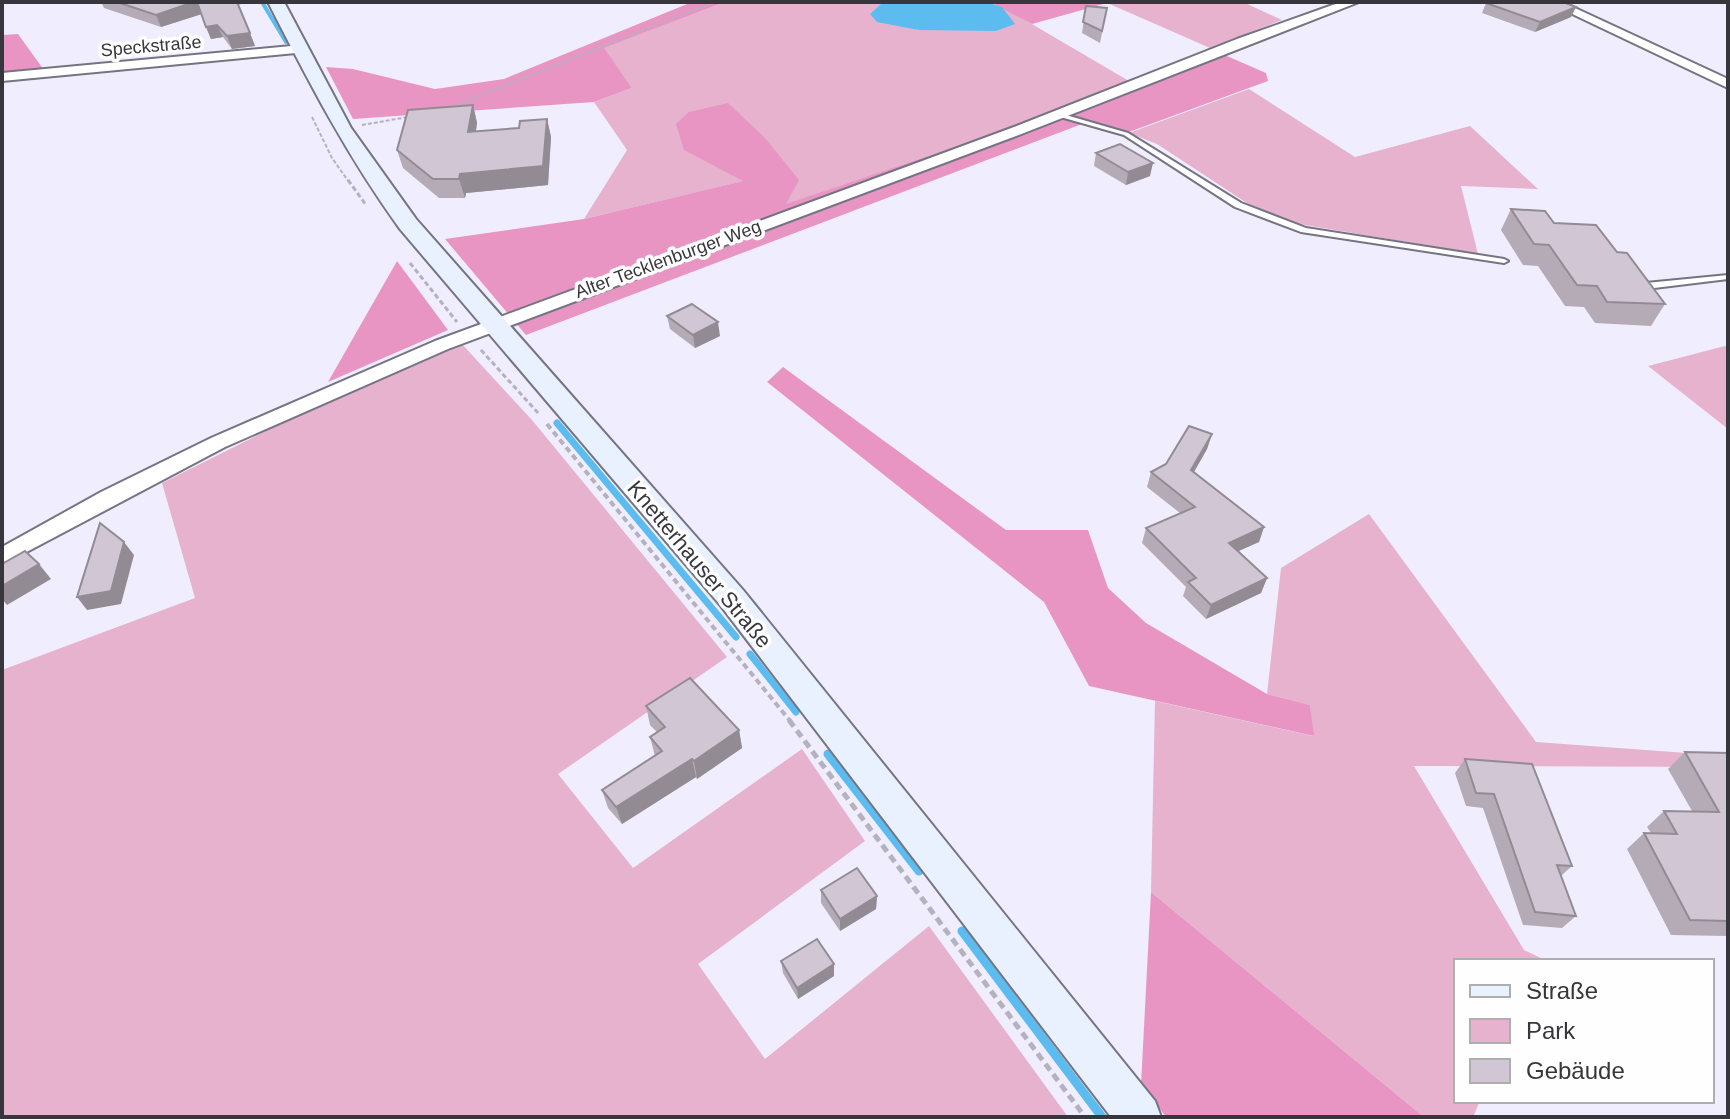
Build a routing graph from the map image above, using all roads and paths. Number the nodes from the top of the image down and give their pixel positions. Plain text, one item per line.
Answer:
1 (276, 2) edge
2 (713, 2) edge
3 (1353, 2) edge
4 (1553, 2) edge
5 (302, 49) junction
6 (2, 77) edge
7 (1728, 84) edge
8 (440, 110) edge
9 (1059, 115) junction
10 (414, 116) edge
11 (342, 128) junction
12 (367, 207) dead end
13 (403, 254) dead end
14 (1504, 261) dead end
15 (1728, 277) edge
16 (1646, 286) edge
17 (479, 328) junction
18 (2, 557) edge
19 (1085, 1117) edge
20 (1139, 1117) edge

1 - 5 street, Knetterhauser Straße
2 - 8 path
3 - 9 street, Alter Tecklenburger Weg
4 - 7 street
5 - 6 street, Speckstraße
5 - 11 street, Knetterhauser Straße
9 - 14 lane
9 - 17 street, Alter Tecklenburger Weg
10 - 11 path
11 - 12 path
11 - 17 street, Knetterhauser Straße
13 - 17 path
15 - 16 lane
17 - 18 street, Alter Tecklenburger Weg
17 - 19 path
17 - 20 street, Knetterhauser Straße

